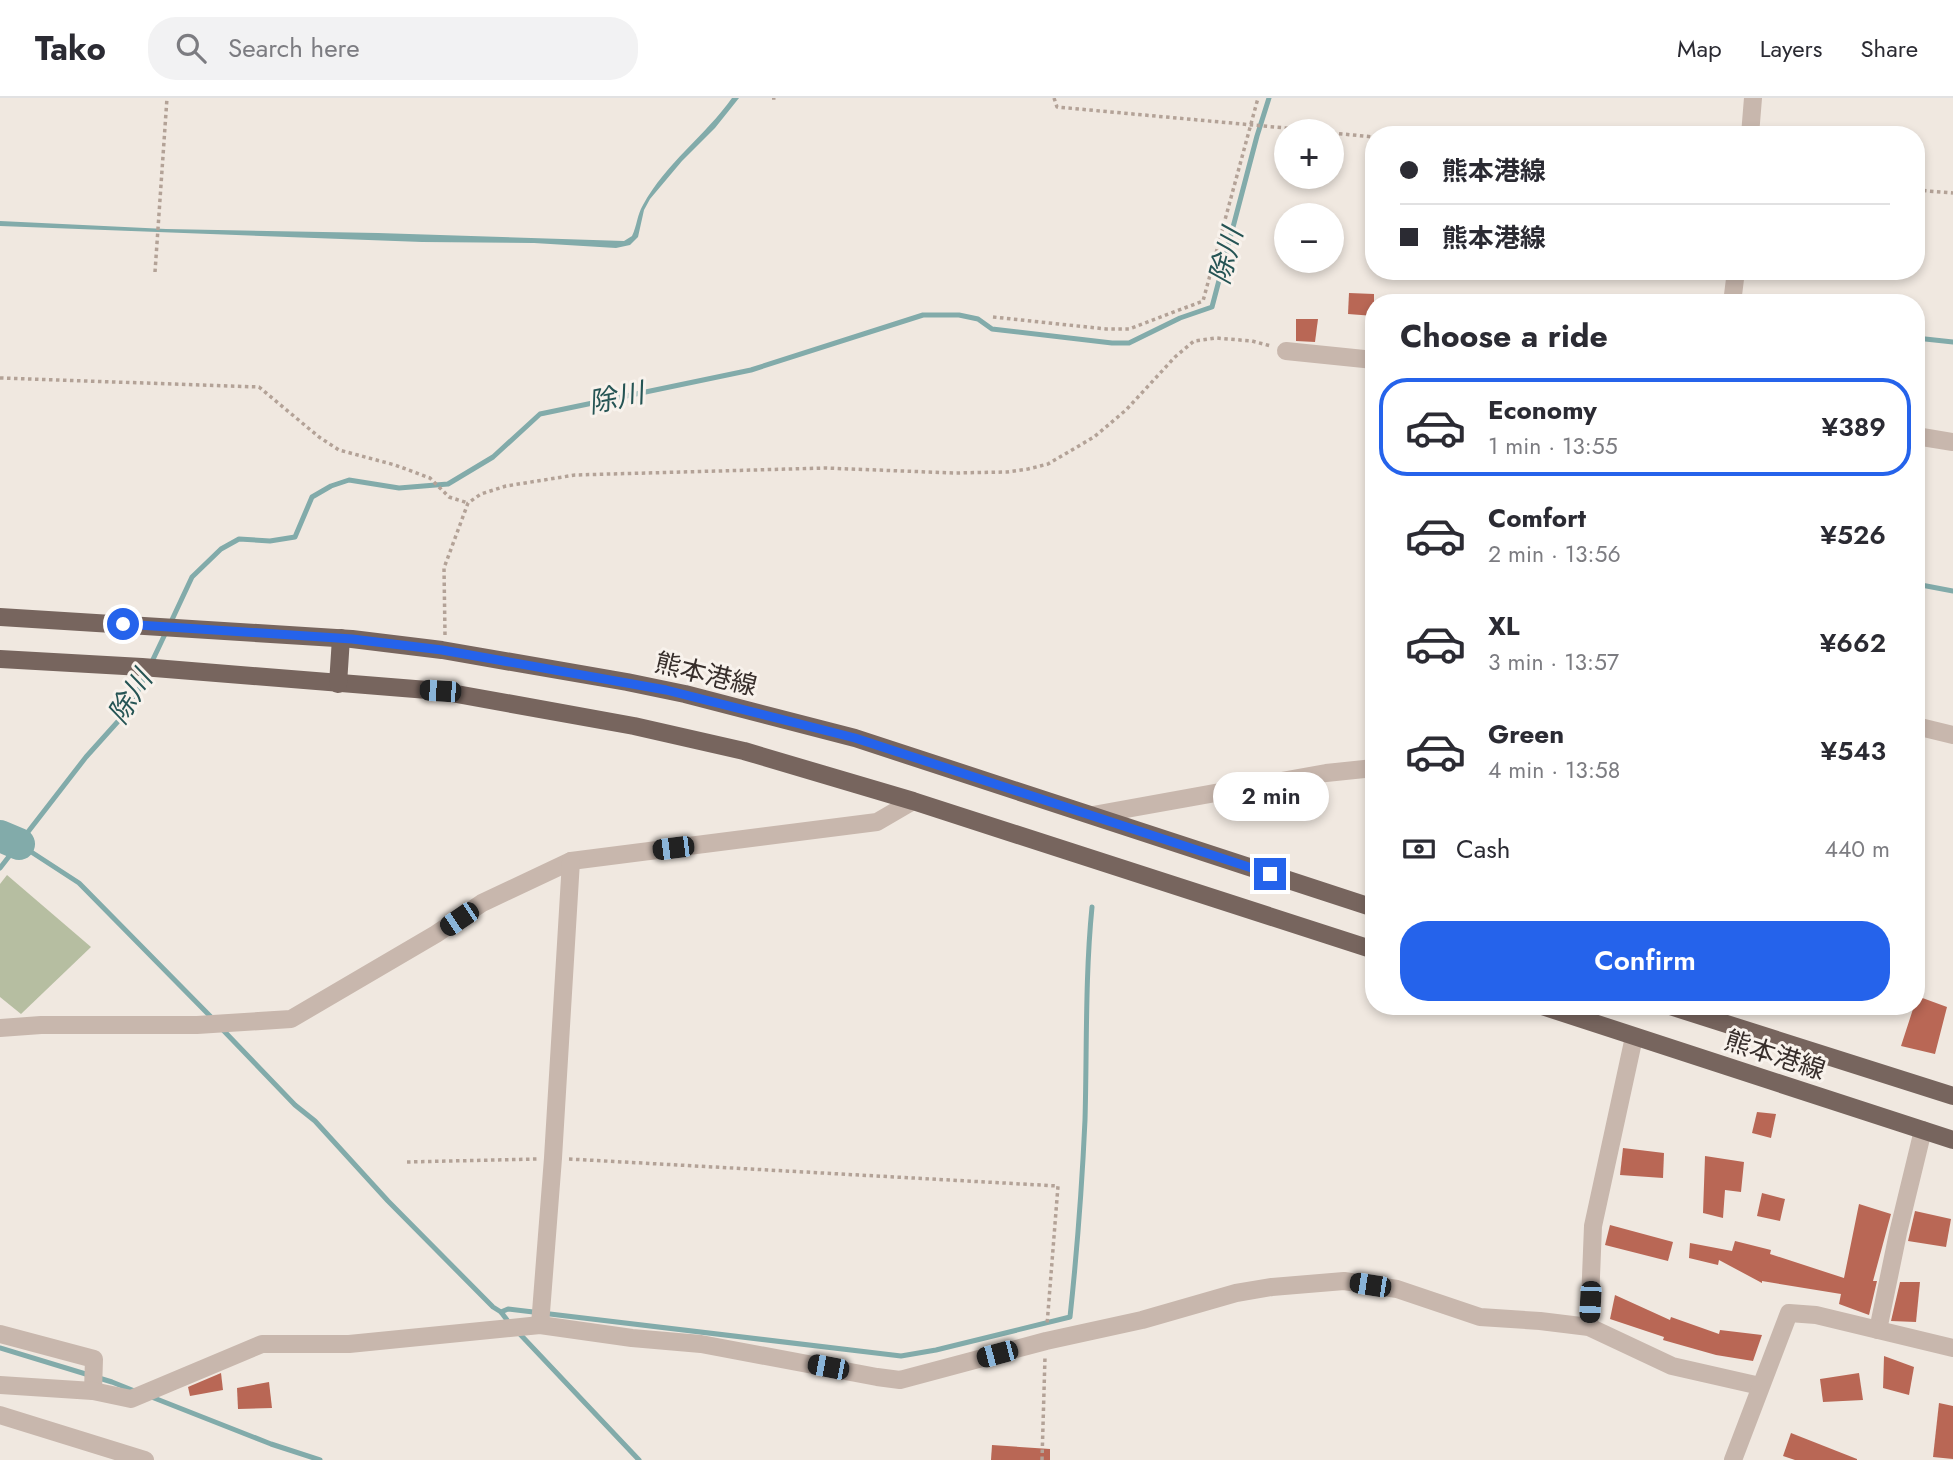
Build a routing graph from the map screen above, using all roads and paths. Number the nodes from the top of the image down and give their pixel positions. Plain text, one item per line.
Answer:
1 (167, 98) edge
2 (1054, 98) edge
3 (1258, 98) edge
4 (1753, 98) edge
5 (1250, 125) junction
6 (1751, 126) edge
7 (1274, 127) edge
8 (1344, 134) edge
9 (1365, 136) edge
10 (1925, 191) edge
11 (1953, 193) edge
12 (155, 272) dead end
13 (993, 317) dead end
14 (1286, 351) joint
15 (1365, 359) edge
16 (0, 377) edge
17 (1925, 437) edge
18 (1953, 442) edge
19 (468, 503) junction
20 (0, 617) edge
21 (341, 638) junction
22 (442, 650) junction
23 (0, 659) edge
24 (338, 684) junction
25 (1925, 728) edge
26 (1953, 734) edge
27 (1365, 769) edge
28 (913, 801) junction
29 (1093, 815) junction
30 (571, 861) junction
31 (1365, 905) edge
32 (1365, 947) edge
33 (1569, 1015) edge
34 (1698, 1015) edge
35 (0, 1028) edge
36 (1634, 1037) junction
37 (1953, 1096) edge
38 (1923, 1130) junction
39 (1953, 1140) edge
40 (553, 1158) junction
41 (407, 1162) dead end
42 (540, 1325) junction
43 (1589, 1327) junction
44 (1878, 1330) junction
45 (0, 1334) edge
46 (1046, 1341) junction
47 (1953, 1348) edge
48 (0, 1385) edge
49 (1760, 1386) junction
50 (93, 1391) junction
51 (0, 1415) edge
52 (145, 1460) edge
53 (1042, 1460) edge
54 (1733, 1460) edge

1 - 12 path
2 - 5 path
3 - 5 path
4 - 6 street
5 - 7 path
5 - 13 path
8 - 9 path
10 - 11 path
14 - 15 street
14 - 19 path
16 - 19 path
17 - 18 street
19 - 22 path
20 - 21 main road, 熊本港線
21 - 22 main road, 熊本港線
21 - 24 main road
22 - 29 main road, 熊本港線
23 - 24 main road
24 - 28 main road
25 - 26 street
27 - 29 street
28 - 30 street
28 - 32 main road
29 - 31 main road, 熊本港線
30 - 35 street
30 - 40 street
33 - 36 main road, 熊本港線
34 - 37 main road, 熊本港線
36 - 38 main road, 熊本港線
36 - 43 street
38 - 39 main road, 熊本港線
38 - 44 street
40 - 41 path
40 - 42 street
40 - 46 path
42 - 46 street
42 - 50 street
43 - 46 street
43 - 49 street
44 - 47 street
44 - 49 street
45 - 50 street
46 - 53 path
48 - 50 street
49 - 54 street
51 - 52 street

